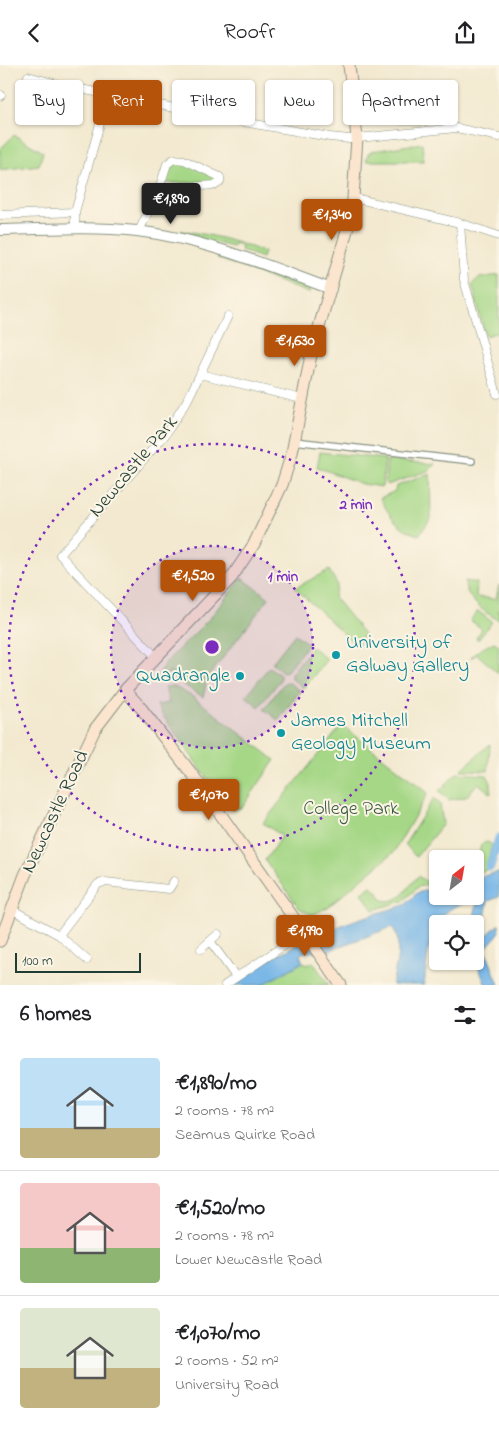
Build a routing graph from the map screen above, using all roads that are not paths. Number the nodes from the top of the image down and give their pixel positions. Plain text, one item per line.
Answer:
1 (349, 65) edge
2 (28, 76) dead end
3 (43, 80) edge
4 (83, 90) edge
5 (100, 125) edge
6 (499, 137) edge
7 (357, 138) junction
8 (158, 192) junction
9 (354, 198) junction
10 (75, 212) junction
11 (0, 215) edge
12 (460, 223) junction
13 (75, 229) junction
14 (0, 230) edge
15 (139, 231) junction
16 (499, 235) edge
17 (331, 289) junction
18 (228, 316) dead end
19 (200, 374) junction
20 (497, 394) dead end
21 (302, 399) junction
22 (294, 441) junction
23 (472, 461) dead end
24 (156, 657) junction
25 (125, 690) junction
26 (174, 881) dead end
27 (11, 909) junction
28 (218, 934) dead end
29 (59, 935) junction
30 (306, 936) junction
31 (0, 941) edge
32 (210, 941) junction
33 (201, 949) dead end
34 (87, 960) dead end
35 (236, 977) junction
36 (225, 985) edge
37 (341, 985) edge

1 - 7 main road, Newcastle Road
2 - 3 street
4 - 7 street
5 - 10 street
6 - 7 street
7 - 9 main road, Newcastle Road
8 - 8 street
8 - 15 street
9 - 12 street
9 - 17 main road, Newcastle Road
10 - 11 street
10 - 13 street
12 - 16 street
12 - 20 street
13 - 14 street
13 - 15 street
15 - 17 street
17 - 21 main road, Newcastle Road
18 - 19 street, Newcastle Park
19 - 21 street
19 - 24 street, Newcastle Park
21 - 22 main road, Newcastle Road
22 - 23 street
22 - 24 main road, Newcastle Road
24 - 25 main road, Newcastle Road
25 - 27 main road, Newcastle Road
25 - 30 main road
26 - 29 street
27 - 29 street
27 - 31 main road, Newcastle Road
28 - 32 street
29 - 34 street
30 - 35 street
30 - 37 main road
32 - 33 street
32 - 35 street
35 - 36 street

